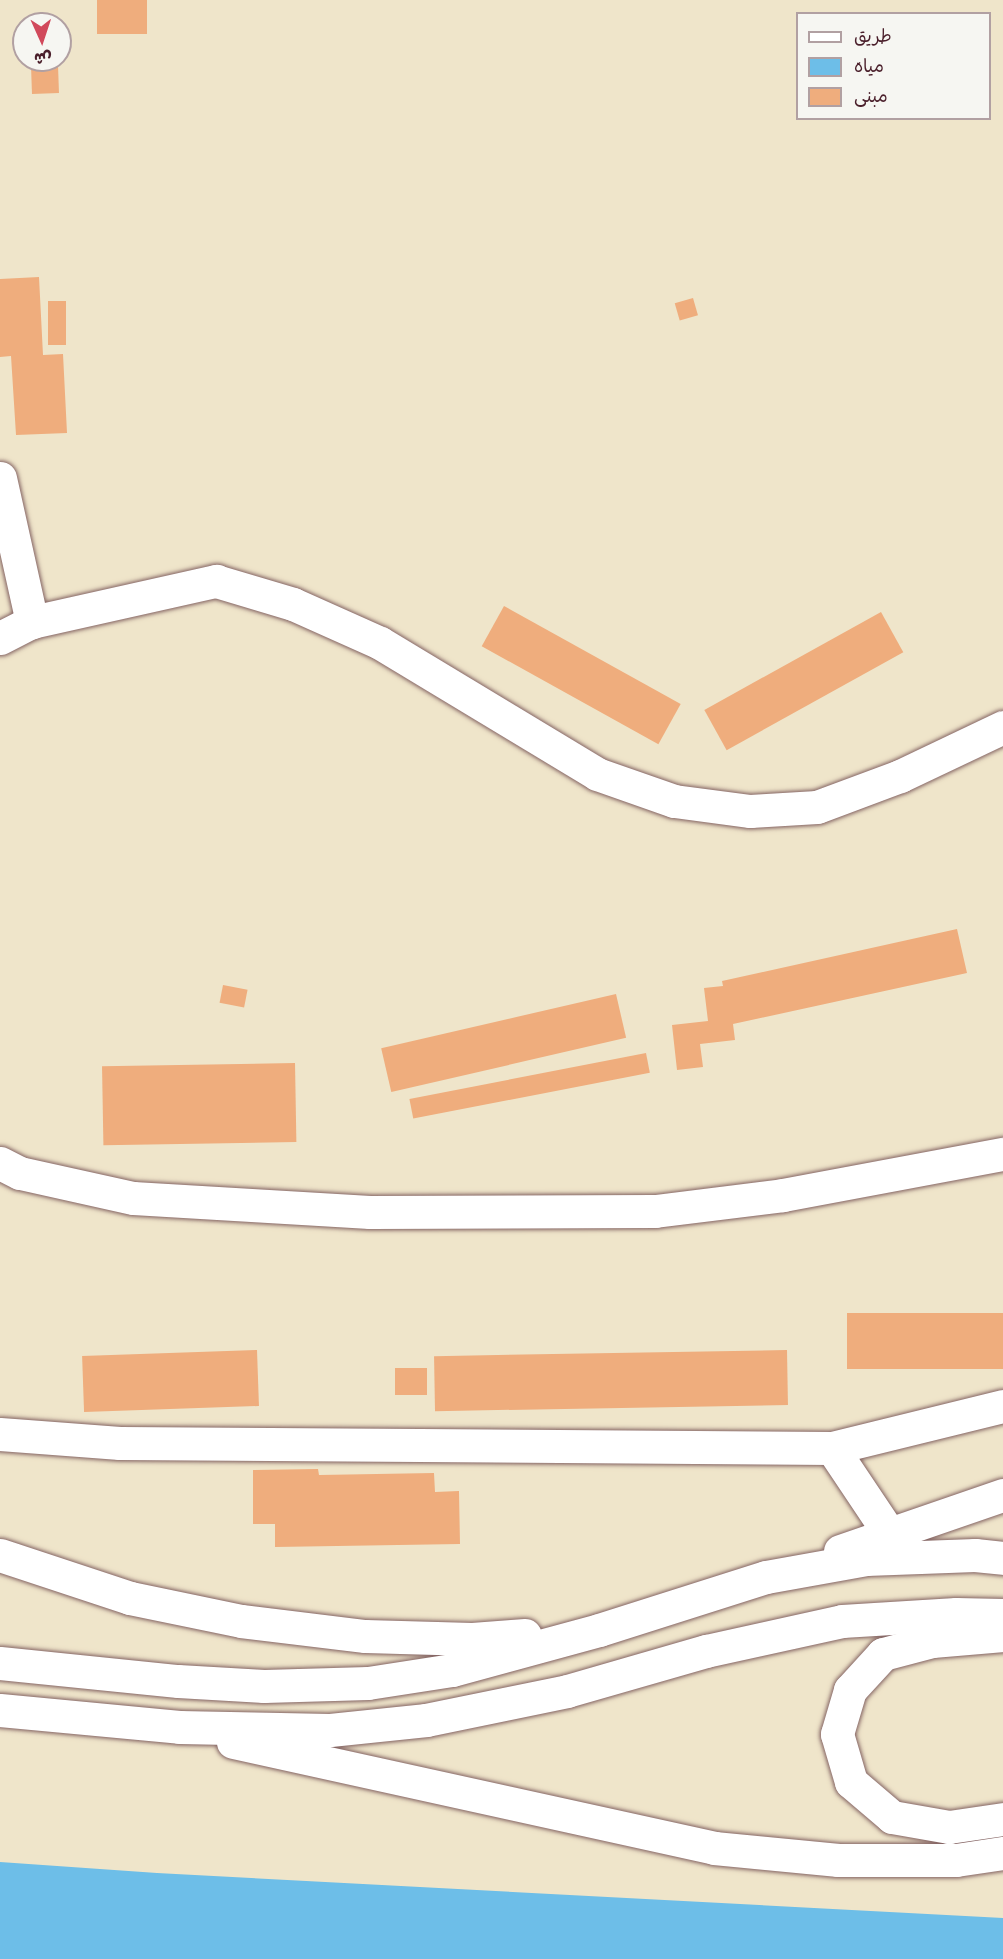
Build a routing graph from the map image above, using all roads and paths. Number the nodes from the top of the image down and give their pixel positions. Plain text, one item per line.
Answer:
1 (0, 478) edge
2 (32, 622) junction
3 (0, 638) edge
4 (1003, 727) edge
5 (1003, 1155) edge
6 (0, 1162) edge
7 (1003, 1406) edge
8 (0, 1434) edge
9 (832, 1448) junction
10 (1003, 1495) edge
11 (890, 1533) junction
12 (0, 1555) edge
13 (1003, 1557) edge
14 (766, 1577) junction
15 (1003, 1615) edge
16 (599, 1630) junction
17 (1003, 1635) edge
18 (0, 1663) edge
19 (0, 1710) edge
20 (179, 1727) junction
21 (1003, 1819) edge
22 (1003, 1853) edge

1 - 2 main road
2 - 3 main road
2 - 4 main road
5 - 6 main road
7 - 9 main road
8 - 9 main road
9 - 11 main road
10 - 11 main road
11 - 14 main road
12 - 16 main road
13 - 14 main road
14 - 16 main road
15 - 20 main road
16 - 18 main road
17 - 21 main road
19 - 20 main road
20 - 22 main road

